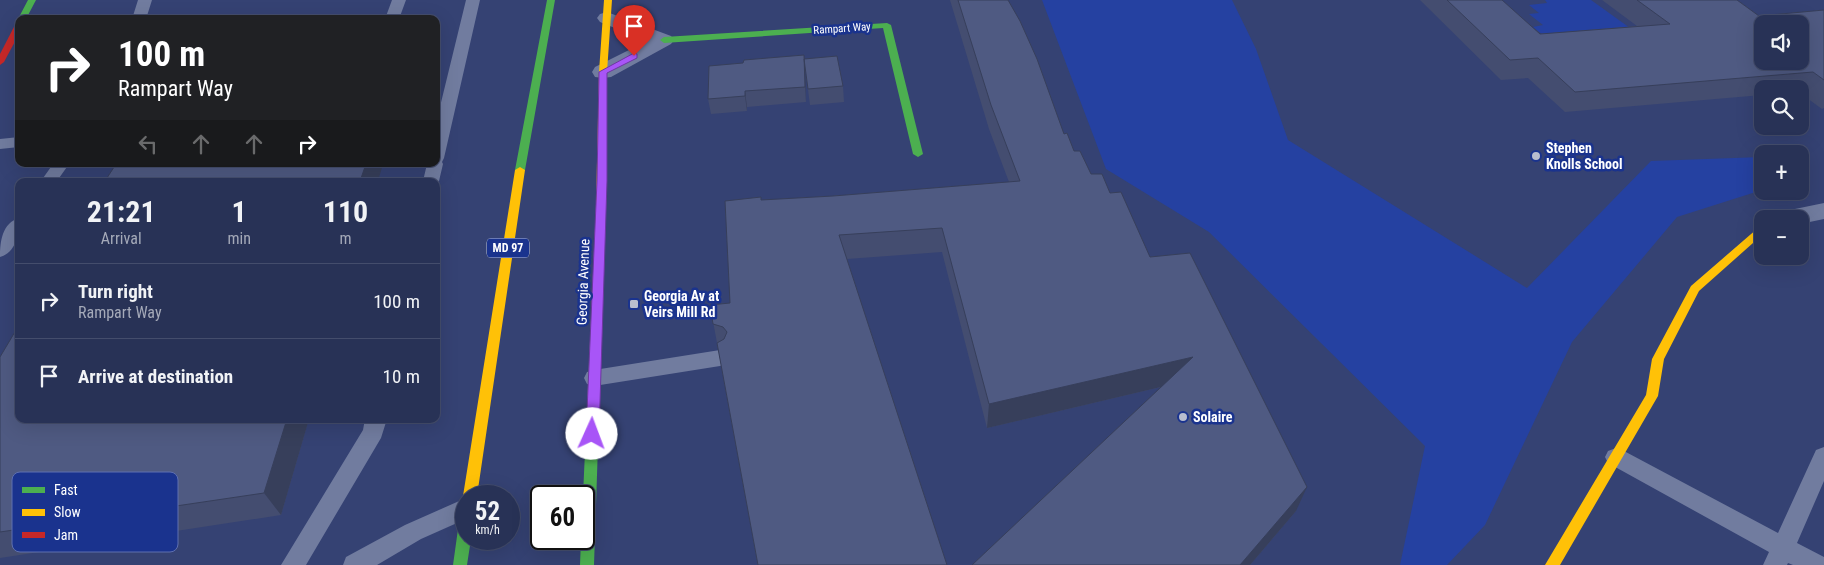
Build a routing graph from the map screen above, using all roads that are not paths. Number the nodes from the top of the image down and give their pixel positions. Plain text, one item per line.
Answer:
1 (32, 0) edge
2 (145, 0) edge
3 (399, 0) edge
4 (473, 0) edge
5 (551, 0) edge
6 (608, 9) edge
7 (24, 15) edge
8 (140, 15) edge
9 (393, 15) edge
10 (15, 33) edge
11 (664, 40) junction
12 (0, 62) edge
13 (603, 72) junction
14 (440, 141) edge
15 (15, 142) edge
16 (0, 144) edge
17 (918, 154) dead end
18 (59, 167) edge
19 (51, 178) edge
20 (1824, 211) edge
21 (1809, 214) edge
22 (15, 230) edge
23 (1754, 237) edge
24 (0, 251) edge
25 (720, 358) edge
26 (594, 378) junction
27 (375, 423) edge
28 (1824, 456) edge
29 (1616, 457) junction
30 (472, 485) edge
31 (455, 513) edge
32 (462, 550) edge
33 (1779, 556) edge
34 (293, 565) edge
35 (355, 565) edge
36 (460, 565) edge
37 (588, 565) edge
38 (1552, 565) edge
39 (1815, 565) edge

1 - 7 main road
2 - 8 lane
3 - 9 lane
4 - 14 lane
5 - 30 main road, MD 97
6 - 11 street, Rampart Way
6 - 13 main road, Georgia Avenue
10 - 12 main road
11 - 13 street, Rampart Way
11 - 17 main road, Rampart Way
13 - 26 main road, Georgia Avenue
15 - 16 lane
18 - 19 lane
20 - 21 street
22 - 24 lane
23 - 29 main road
25 - 26 lane
26 - 37 main road, Georgia Avenue
27 - 34 lane
28 - 33 lane
29 - 33 lane
29 - 38 main road
31 - 35 lane
32 - 36 main road
33 - 39 lane

